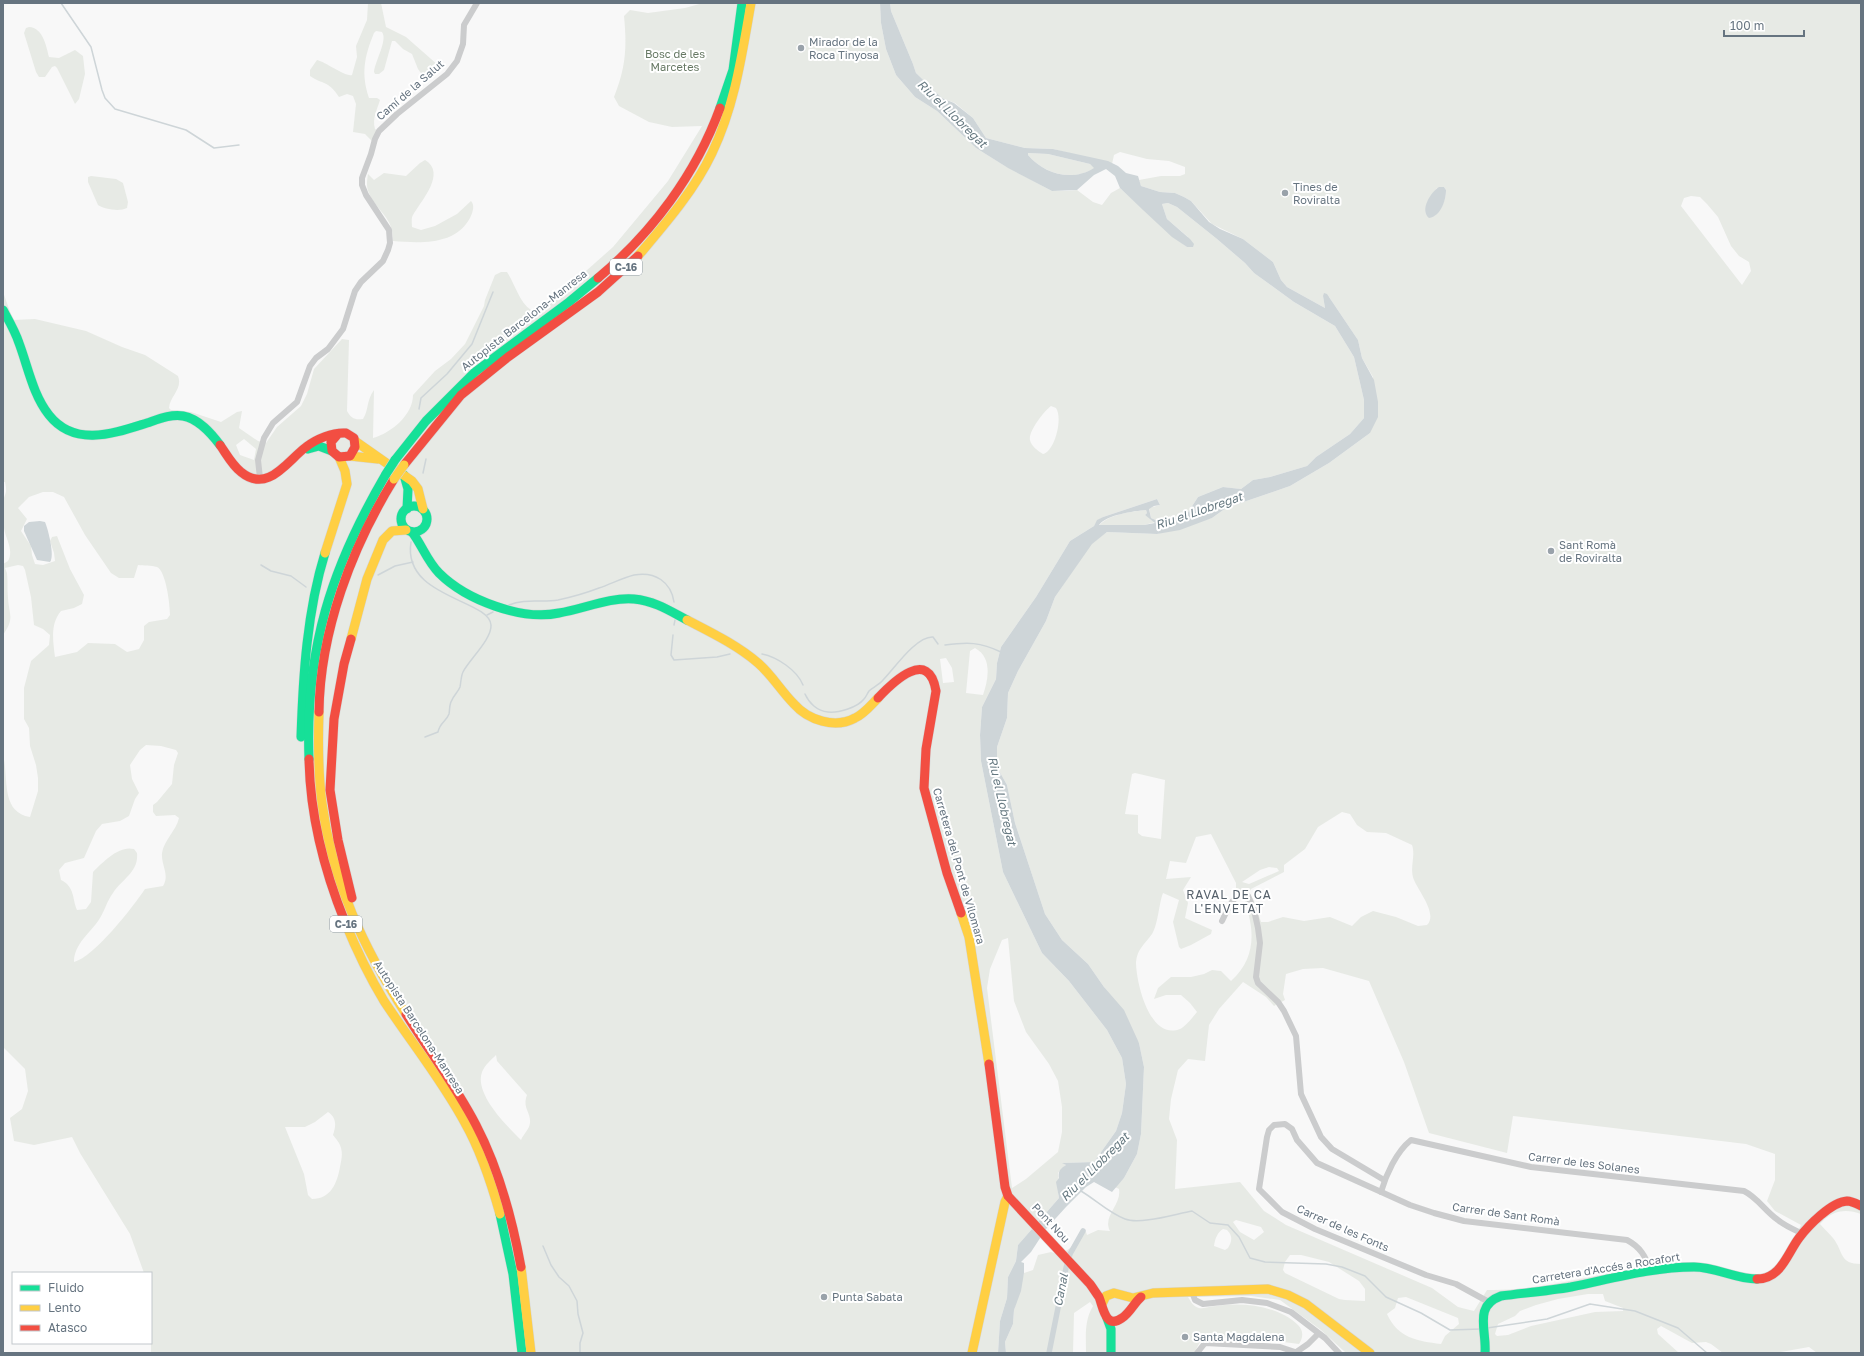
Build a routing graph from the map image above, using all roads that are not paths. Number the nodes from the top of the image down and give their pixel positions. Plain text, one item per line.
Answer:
1 (477, 3) edge
2 (742, 3) edge
3 (751, 3) edge
4 (3, 310) edge
5 (337, 434) junction
6 (355, 441) junction
7 (302, 450) junction
8 (336, 454) junction
9 (350, 456) junction
10 (381, 460) junction
11 (404, 475) junction
12 (390, 476) junction
13 (260, 478) junction
14 (406, 509) junction
15 (423, 509) junction
16 (425, 528) junction
17 (409, 531) junction
18 (425, 550) junction
19 (335, 899) junction
20 (1222, 921) dead end
21 (360, 933) junction
22 (1274, 1125) joint
23 (1384, 1180) junction
24 (1381, 1192) junction
25 (1010, 1197) junction
26 (1861, 1206) edge
27 (1803, 1234) junction
28 (1650, 1271) junction
29 (1090, 1284) junction
30 (1192, 1292) junction
31 (1110, 1294) junction
32 (1124, 1297) junction
33 (1141, 1297) junction
34 (1487, 1301) junction
35 (1102, 1304) junction
36 (1128, 1309) junction
37 (1107, 1318) junction
38 (1119, 1320) junction
39 (1318, 1334) junction
40 (1112, 1338) junction
41 (1296, 1352) edge
42 (1486, 1352) edge
43 (522, 1353) edge
44 (532, 1353) edge
45 (972, 1353) edge
46 (1111, 1353) edge
47 (1197, 1353) edge
48 (1339, 1353) edge
49 (1370, 1353) edge

1 - 13 street, Camí de la Salut
2 - 12 main road, Autopista Barcelona-Manresa / C-16, bridge
3 - 12 main road, Autopista Barcelona-Manresa / C-16, bridge
4 - 13 main road
5 - 6 main road
5 - 7 main road
5 - 8 main road
6 - 9 main road
6 - 10 main road
7 - 8 main road
7 - 13 main road
8 - 9 main road
8 - 19 main road
9 - 10 main road
10 - 11 main road
11 - 14 main road
11 - 15 main road
12 - 19 main road, Autopista Barcelona-Manresa / C-16
12 - 21 main road, Autopista Barcelona-Manresa / C-16
14 - 15 main road
14 - 17 main road
15 - 16 main road
16 - 17 main road
16 - 18 main road, Carretera del Pont de Vilomara
17 - 18 main road, Carretera del Pont de Vilomara
17 - 21 main road
18 - 25 main road, Carretera del Pont de Vilomara
19 - 43 main road, Autopista Barcelona-Manresa / C-16
20 - 23 street
21 - 44 main road, Autopista Barcelona-Manresa / C-16
22 - 24 street, Carrer de Sant Romà
22 - 34 street, Carrer de les Fonts
23 - 24 street, Carrer de les Solanes
23 - 27 street, Carrer de les Solanes
24 - 28 street, Carrer de Sant Romà
25 - 29 main road, Pont Nou
25 - 45 main road
26 - 27 main road, Carretera d'Accés a Rocafort
27 - 28 main road, Carretera d'Accés a Rocafort
28 - 34 main road, Carretera d'Accés a Rocafort
29 - 31 main road
29 - 35 main road, Pont Nou
30 - 33 main road
30 - 39 street
30 - 49 main road
31 - 32 main road
31 - 35 main road
32 - 33 main road
32 - 36 main road
33 - 36 main road
34 - 42 main road
35 - 37 main road
36 - 38 main road
37 - 38 main road
37 - 40 main road
38 - 40 main road
39 - 41 street
39 - 48 street
40 - 46 main road
41 - 47 street

